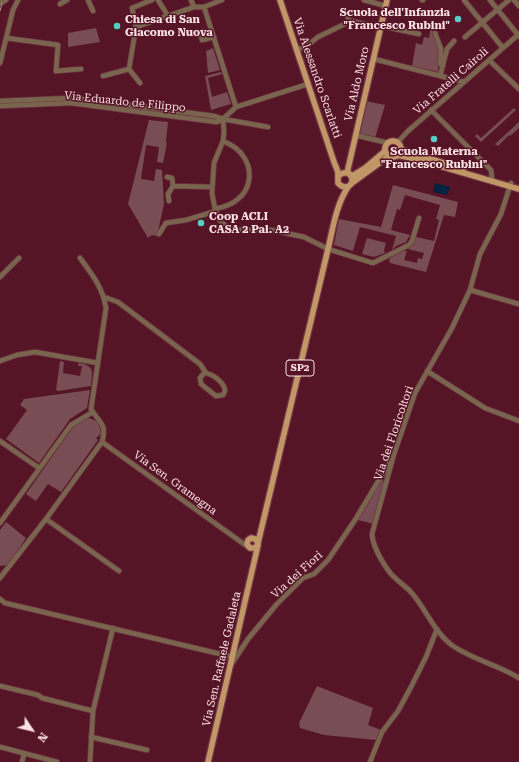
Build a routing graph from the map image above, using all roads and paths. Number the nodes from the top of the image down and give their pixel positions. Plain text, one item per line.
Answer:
1 (6, 0) edge
2 (18, 0) edge
3 (67, 0) edge
4 (88, 0) edge
5 (152, 0) edge
6 (158, 0) edge
7 (191, 0) edge
8 (222, 0) edge
9 (280, 0) edge
10 (364, 0) edge
11 (459, 0) edge
12 (463, 0) edge
13 (490, 0) edge
14 (509, 0) edge
15 (514, 0) edge
16 (0, 3) edge
17 (387, 3) edge
18 (60, 4) dead end
19 (519, 6) edge
20 (194, 7) junction
21 (204, 7) junction
22 (498, 9) junction
23 (93, 11) dead end
24 (347, 14) dead end
25 (168, 16) junction
26 (349, 22) junction
27 (482, 22) junction
28 (136, 27) junction
29 (381, 27) junction
30 (436, 33) dead end
31 (206, 34) dead end
32 (419, 34) dead end
33 (519, 35) edge
34 (214, 37) junction
35 (465, 37) dead end
36 (6, 38) junction
37 (454, 41) dead end
38 (503, 48) junction
39 (297, 50) junction
40 (374, 58) junction
41 (489, 60) junction
42 (0, 62) edge
43 (443, 66) junction
44 (129, 68) junction
45 (80, 69) dead end
46 (103, 76) dead end
47 (440, 76) junction
48 (464, 82) junction
49 (140, 83) dead end
50 (308, 84) junction
51 (519, 89) edge
52 (0, 101) edge
53 (0, 106) edge
54 (236, 107) junction
55 (431, 110) junction
56 (221, 118) junction
57 (268, 127) dead end
58 (355, 135) junction
59 (223, 140) junction
60 (397, 142) junction
61 (388, 143) junction
62 (400, 149) junction
63 (385, 150) junction
64 (397, 155) junction
65 (389, 156) junction
66 (334, 162) junction
67 (338, 176) junction
68 (167, 177) dead end
69 (349, 178) junction
70 (495, 180) junction
71 (340, 185) junction
72 (173, 186) junction
73 (212, 187) junction
74 (510, 187) junction
75 (518, 187) edge
76 (169, 201) dead end
77 (339, 207) junction
78 (215, 210) junction
79 (419, 218) dead end
80 (159, 234) dead end
81 (328, 249) junction
82 (19, 258) dead end
83 (80, 258) dead end
84 (0, 277) edge
85 (470, 290) junction
86 (104, 297) junction
87 (519, 304) edge
88 (0, 361) edge
89 (98, 363) junction
90 (427, 370) junction
91 (206, 373) junction
92 (93, 412) junction
93 (519, 421) edge
94 (0, 441) edge
95 (102, 442) junction
96 (394, 454) junction
97 (39, 468) junction
98 (46, 519) junction
99 (0, 523) edge
100 (261, 530) junction
101 (252, 538) junction
102 (238, 539) junction
103 (254, 546) junction
104 (119, 571) dead end
105 (0, 578) edge
106 (0, 599) edge
107 (113, 628) junction
108 (437, 630) junction
109 (233, 657) junction
110 (231, 665) junction
111 (519, 678) edge
112 (0, 686) edge
113 (93, 711) junction
114 (91, 737) junction
115 (0, 747) edge
116 (147, 750) dead end
117 (24, 754) junction
118 (22, 762) edge
119 (57, 762) edge
120 (90, 762) edge
121 (208, 762) edge
122 (370, 762) edge

1 - 16 street
2 - 36 street
3 - 18 street
4 - 23 street
5 - 28 street
6 - 25 street
7 - 20 street
8 - 21 street
9 - 39 main road, Via Alessandro Scarlatti
10 - 17 street
11 - 12 street
12 - 27 street
13 - 22 street
14 - 22 street
15 - 19 street
17 - 29 main road, Via Aldo Moro
20 - 21 street
20 - 25 street
21 - 34 street
22 - 27 street
22 - 33 street
24 - 26 street
25 - 28 street
26 - 29 street
26 - 39 street
27 - 35 street
27 - 38 street
28 - 44 street
29 - 32 street
29 - 40 main road, Via Aldo Moro
30 - 43 street
31 - 34 street
33 - 38 street, Via Fratelli Cairoli
34 - 54 street
36 - 42 street
36 - 45 street
37 - 43 street
38 - 41 street, Via Fratelli Cairoli
39 - 50 main road, Via Alessandro Scarlatti
40 - 47 street
40 - 58 main road, Via Aldo Moro
41 - 48 street, Via Fratelli Cairoli
41 - 51 street
43 - 47 street
44 - 46 street
44 - 49 street
47 - 48 street
48 - 55 street, Via Fratelli Cairoli
50 - 54 street
50 - 66 main road, Via Alessandro Scarlatti
52 - 56 street, Via Eduardo de Filippo
53 - 56 street, Via Eduardo de Filippo
54 - 56 street
55 - 60 street, Via Fratelli Cairoli
55 - 70 street
56 - 57 street
56 - 59 street
58 - 61 street
58 - 69 main road, Via Aldo Moro
59 - 73 street
59 - 78 street
60 - 61 main road
60 - 62 main road
61 - 63 main road
62 - 64 main road
62 - 70 main road
63 - 65 main road
63 - 69 main road
64 - 65 main road
64 - 70 main road
65 - 69 main road
66 - 67 main road, Via Alessandro Scarlatti
66 - 69 main road, Via Alessandro Scarlatti
67 - 69 main road
67 - 71 main road, Via Alessandro Scarlatti
68 - 72 street
69 - 71 main road
69 - 77 main road, Via Sen. Raffaele Gadaleta / SP2
70 - 74 main road
71 - 77 main road, Via Sen. Raffaele Gadaleta / SP2
72 - 73 street
72 - 76 street
73 - 78 street
74 - 75 main road
74 - 85 street, Via dei Floricoltori
77 - 81 main road, Via Sen. Raffaele Gadaleta / SP2
78 - 80 street
78 - 81 street
79 - 81 street
81 - 100 main road, Via Sen. Raffaele Gadaleta / SP2
82 - 84 street
83 - 86 street
85 - 87 street
85 - 90 street, Via dei Floricoltori
86 - 89 street
86 - 91 street
88 - 89 street
89 - 92 street
90 - 93 street
90 - 96 street, Via dei Floricoltori
91 - 91 street
92 - 95 street
92 - 97 street
94 - 97 street
95 - 98 street
95 - 102 street, Via Sen. Gramegna
96 - 108 street, Via dei Floricoltori
96 - 110 street, Via dei Fiori
97 - 99 street
98 - 104 street
98 - 105 street
100 - 101 main road
100 - 103 main road, Via Sen. Raffaele Gadaleta / SP2
101 - 102 street
101 - 103 main road
101 - 103 main road, Via Sen. Raffaele Gadaleta
102 - 103 street, Via Sen. Gramegna
103 - 109 main road, Via Sen. Raffaele Gadaleta / SP2
106 - 107 street
107 - 109 street
107 - 113 street
108 - 111 street, Via dei Floricoltori
108 - 122 street
109 - 110 main road, Via Sen. Raffaele Gadaleta / SP2
110 - 121 main road, Via Sen. Raffaele Gadaleta / SP2
112 - 113 street
113 - 114 street
114 - 116 street
114 - 120 street
115 - 117 street
117 - 118 street
117 - 119 street

